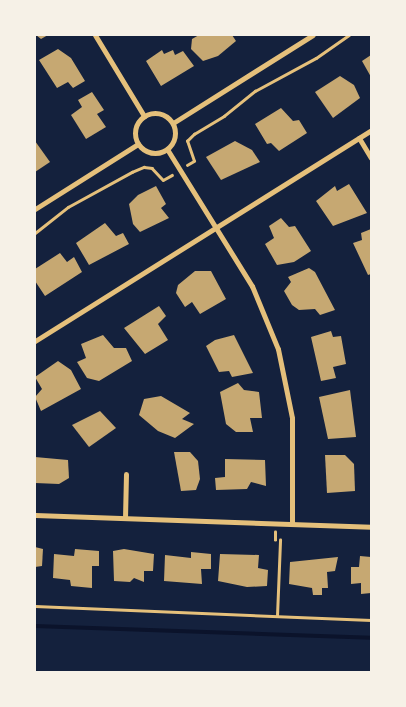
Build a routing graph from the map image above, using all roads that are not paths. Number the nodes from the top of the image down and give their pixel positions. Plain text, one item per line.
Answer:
1 (95, 35) edge
2 (313, 35) edge
3 (144, 116) junction
4 (173, 123) junction
5 (371, 130) edge
6 (359, 138) junction
7 (138, 144) junction
8 (167, 149) junction
9 (371, 158) edge
10 (35, 209) edge
11 (216, 228) junction
12 (35, 341) edge
13 (126, 474) dead end
14 (35, 515) edge
15 (124, 518) junction
16 (292, 524) junction
17 (371, 527) edge

1 - 3 street
2 - 4 street
3 - 4 street
3 - 7 street
4 - 8 street
5 - 6 street
6 - 9 street
6 - 11 street
7 - 8 street
7 - 10 street
8 - 11 street
11 - 12 street
11 - 16 street
13 - 15 street
14 - 15 street
15 - 16 street
16 - 17 street

